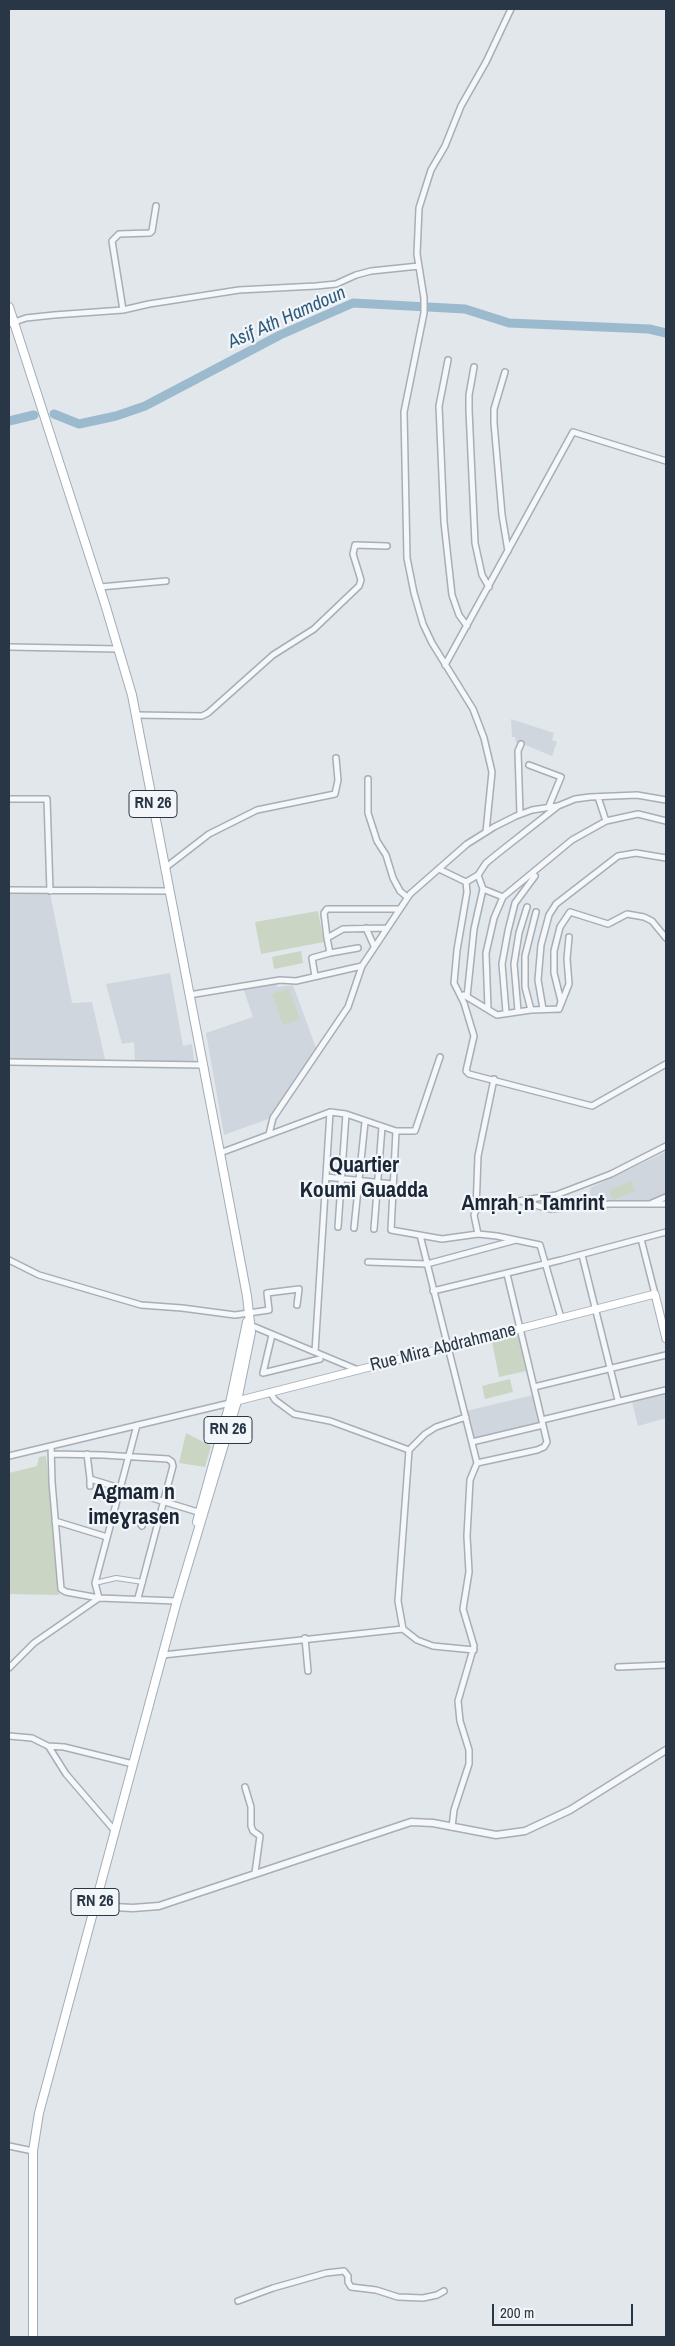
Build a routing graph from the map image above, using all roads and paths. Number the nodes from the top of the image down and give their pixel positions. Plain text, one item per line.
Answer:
1 (511, 9) edge
2 (156, 206) dead end
3 (419, 266) junction
4 (9, 307) edge
5 (123, 310) junction
6 (11, 323) edge
7 (448, 360) dead end
8 (474, 367) dead end
9 (505, 372) dead end
10 (666, 461) edge
11 (387, 546) dead end
12 (508, 552) junction
13 (166, 581) dead end
14 (489, 586) junction
15 (100, 587) junction
16 (467, 626) junction
17 (9, 647) edge
18 (119, 649) junction
19 (445, 665) junction
20 (136, 715) junction
21 (521, 744) dead end
22 (336, 758) dead end
23 (529, 765) dead end
24 (368, 779) dead end
25 (598, 796) junction
26 (9, 799) edge
27 (666, 800) edge
28 (549, 806) junction
29 (558, 806) junction
30 (520, 814) junction
31 (606, 821) junction
32 (666, 821) edge
33 (486, 832) junction
34 (666, 858) edge
35 (165, 868) junction
36 (439, 869) junction
37 (539, 869) junction
38 (478, 875) junction
39 (466, 882) junction
40 (9, 890) edge
41 (483, 890) junction
42 (50, 891) junction
43 (169, 891) junction
44 (407, 897) junction
45 (503, 897) junction
46 (526, 907) dead end
47 (399, 909) junction
48 (536, 912) dead end
49 (366, 928) junction
50 (386, 928) junction
51 (569, 937) dead end
52 (328, 938) junction
53 (666, 938) edge
54 (374, 946) junction
55 (358, 948) dead end
56 (330, 954) junction
57 (362, 966) junction
58 (315, 976) junction
59 (459, 993) junction
60 (189, 994) junction
61 (467, 997) junction
62 (488, 1009) junction
63 (543, 1009) junction
64 (559, 1009) junction
65 (531, 1010) junction
66 (518, 1011) junction
67 (506, 1012) junction
68 (440, 1057) dead end
69 (9, 1062) edge
70 (666, 1064) edge
71 (203, 1065) junction
72 (494, 1078) junction
73 (330, 1112) junction
74 (346, 1114) junction
75 (365, 1122) junction
76 (382, 1127) junction
77 (396, 1131) junction
78 (269, 1134) junction
79 (666, 1146) edge
80 (220, 1153) junction
81 (326, 1177) junction
82 (343, 1178) junction
83 (359, 1180) junction
84 (377, 1183) junction
85 (393, 1184) junction
86 (666, 1197) edge
87 (537, 1199) junction
88 (522, 1202) junction
89 (646, 1204) junction
90 (666, 1204) edge
91 (540, 1208) junction
92 (476, 1210) junction
93 (338, 1227) dead end
94 (354, 1228) dead end
95 (374, 1229) dead end
96 (666, 1232) edge
97 (478, 1234) junction
98 (420, 1235) junction
99 (641, 1239) junction
100 (519, 1240) junction
101 (582, 1255) junction
102 (9, 1260) edge
103 (368, 1262) dead end
104 (427, 1264) junction
105 (546, 1264) junction
106 (507, 1274) junction
107 (433, 1291) junction
108 (655, 1294) junction
109 (297, 1304) dead end
110 (597, 1309) junction
111 (248, 1313) junction
112 (561, 1318) junction
113 (250, 1325) junction
114 (521, 1328) junction
115 (272, 1335) junction
116 (666, 1338) edge
117 (447, 1347) junction
118 (315, 1352) junction
119 (666, 1355) edge
120 (320, 1359) dead end
121 (611, 1369) junction
122 (358, 1370) junction
123 (534, 1387) junction
124 (666, 1390) edge
125 (270, 1392) junction
126 (618, 1400) junction
127 (233, 1402) junction
128 (466, 1417) junction
129 (543, 1422) junction
130 (137, 1425) junction
131 (472, 1442) junction
132 (51, 1446) junction
133 (409, 1450) junction
134 (52, 1454) junction
135 (87, 1454) junction
136 (9, 1456) edge
137 (128, 1458) junction
138 (477, 1463) junction
139 (90, 1479) junction
140 (90, 1486) dead end
141 (121, 1488) junction
142 (164, 1501) junction
143 (198, 1512) junction
144 (114, 1514) junction
145 (55, 1521) junction
146 (142, 1526) dead end
147 (107, 1537) junction
148 (193, 1544) junction
149 (143, 1582) junction
150 (95, 1583) junction
151 (99, 1598) junction
152 (138, 1598) junction
153 (177, 1602) junction
154 (403, 1630) junction
155 (305, 1638) junction
156 (474, 1650) junction
157 (163, 1655) junction
158 (666, 1665) edge
159 (618, 1667) dead end
160 (9, 1668) edge
161 (308, 1671) dead end
162 (9, 1736) edge
163 (48, 1746) junction
164 (666, 1750) edge
165 (133, 1764) junction
166 (245, 1787) dead end
167 (452, 1827) junction
168 (115, 1831) junction
169 (255, 1873) junction
170 (94, 1906) junction
171 (9, 2146) edge
172 (33, 2151) junction
173 (444, 2291) dead end
174 (238, 2301) dead end
175 (33, 2337) edge

1 - 3 street
2 - 5 street
3 - 5 street
3 - 19 street
4 - 6 main road, RN 26
5 - 6 street
6 - 15 main road, RN 26
7 - 16 street
8 - 14 street
9 - 12 street
10 - 12 street
11 - 20 street
12 - 14 street
13 - 15 street
14 - 16 street
15 - 18 main road, RN 26
16 - 19 street
17 - 18 street
18 - 20 main road, RN 26
19 - 33 street
20 - 35 main road, RN 26
21 - 30 street
22 - 35 street
23 - 28 street
24 - 44 street
25 - 27 street
25 - 29 street
25 - 31 street
26 - 42 street
28 - 29 street
28 - 30 street
29 - 38 street
30 - 33 street
31 - 32 street
31 - 37 street
33 - 36 street
34 - 63 street
35 - 43 main road, RN 26
36 - 39 street
36 - 44 street
37 - 45 street
37 - 67 street
38 - 39 street
38 - 41 street
39 - 59 street
40 - 42 street
41 - 45 street
41 - 61 street
42 - 43 street
43 - 60 main road, RN 26
44 - 47 street
45 - 62 street
46 - 66 street
47 - 50 street
47 - 52 street
48 - 65 street
49 - 50 street
49 - 52 street
49 - 54 street
50 - 54 street
51 - 64 street
52 - 56 street
53 - 64 street
54 - 57 street
55 - 56 street
56 - 58 street
57 - 58 street
57 - 78 street
58 - 60 street
59 - 61 street
59 - 72 street
60 - 71 main road, RN 26
61 - 62 street
62 - 67 street
63 - 64 street
63 - 65 street
65 - 66 street
66 - 67 street
68 - 77 street
69 - 71 street
70 - 72 street
71 - 80 main road, RN 26
72 - 92 street
73 - 74 street
73 - 78 street
73 - 81 street
74 - 75 street
74 - 82 street
75 - 76 street
75 - 83 street
76 - 77 street
76 - 84 street
77 - 85 street
78 - 80 street
79 - 87 street
80 - 111 main road, RN 26
81 - 82 street
81 - 118 street
82 - 83 street
82 - 93 street
83 - 84 street
83 - 94 street
84 - 85 street
84 - 95 street
85 - 98 street
86 - 89 street
87 - 88 street
87 - 91 street
88 - 91 street
88 - 92 street
89 - 90 street
89 - 91 street
92 - 97 street
96 - 99 street
97 - 98 street
97 - 100 street
98 - 104 street
99 - 101 street
99 - 108 street
100 - 104 street
100 - 105 street
101 - 105 street
101 - 110 street
102 - 111 street
103 - 104 street
104 - 107 street
105 - 106 street
105 - 112 street
106 - 107 street
106 - 114 street
107 - 117 street
108 - 110 main road, Rue Mira Abdrahmane
108 - 116 main road
109 - 111 street
110 - 112 main road, Rue Mira Abdrahmane
110 - 121 street
111 - 113 main road, RN 26
111 - 127 main road, RN 26
112 - 114 main road, Rue Mira Abdrahmane
113 - 115 street
113 - 127 main road, RN 26
114 - 117 main road, Rue Mira Abdrahmane
114 - 123 street
115 - 118 street
115 - 120 street
117 - 122 main road, Rue Mira Abdrahmane
117 - 128 street
118 - 122 street
119 - 121 street
121 - 123 street
121 - 126 street
122 - 125 main road, Rue Mira Abdrahmane
123 - 129 street
124 - 126 street
125 - 127 main road, Rue Mira Abdrahmane
125 - 133 street
126 - 129 street
127 - 130 street
127 - 143 main road, RN 26
127 - 148 main road, RN 26
128 - 131 street
128 - 133 street
129 - 131 street
129 - 138 street
130 - 132 street
130 - 137 street
131 - 138 street
132 - 134 street
132 - 136 street
133 - 154 street
134 - 135 street
134 - 145 street
135 - 137 street
135 - 139 street
137 - 141 street
137 - 142 street
138 - 156 street
139 - 140 street
139 - 141 street
141 - 142 street
141 - 144 street
142 - 143 street
142 - 149 street
143 - 148 main road, RN 26
144 - 146 street
144 - 147 street
145 - 147 street
145 - 151 street
147 - 150 street
148 - 153 main road, RN 26
149 - 150 street
149 - 152 street
150 - 151 street
151 - 152 street
151 - 160 street
152 - 153 street
153 - 157 main road, RN 26
154 - 155 street
154 - 156 street
155 - 157 street
155 - 161 street
156 - 167 street
157 - 165 main road, RN 26
158 - 159 street
162 - 163 street
163 - 165 street
163 - 168 street
164 - 167 street
165 - 168 main road, RN 26
166 - 169 street
167 - 169 street
168 - 170 main road, RN 26
169 - 170 street
170 - 172 main road, RN 26
171 - 172 street
172 - 175 main road, RN 26
173 - 174 street

